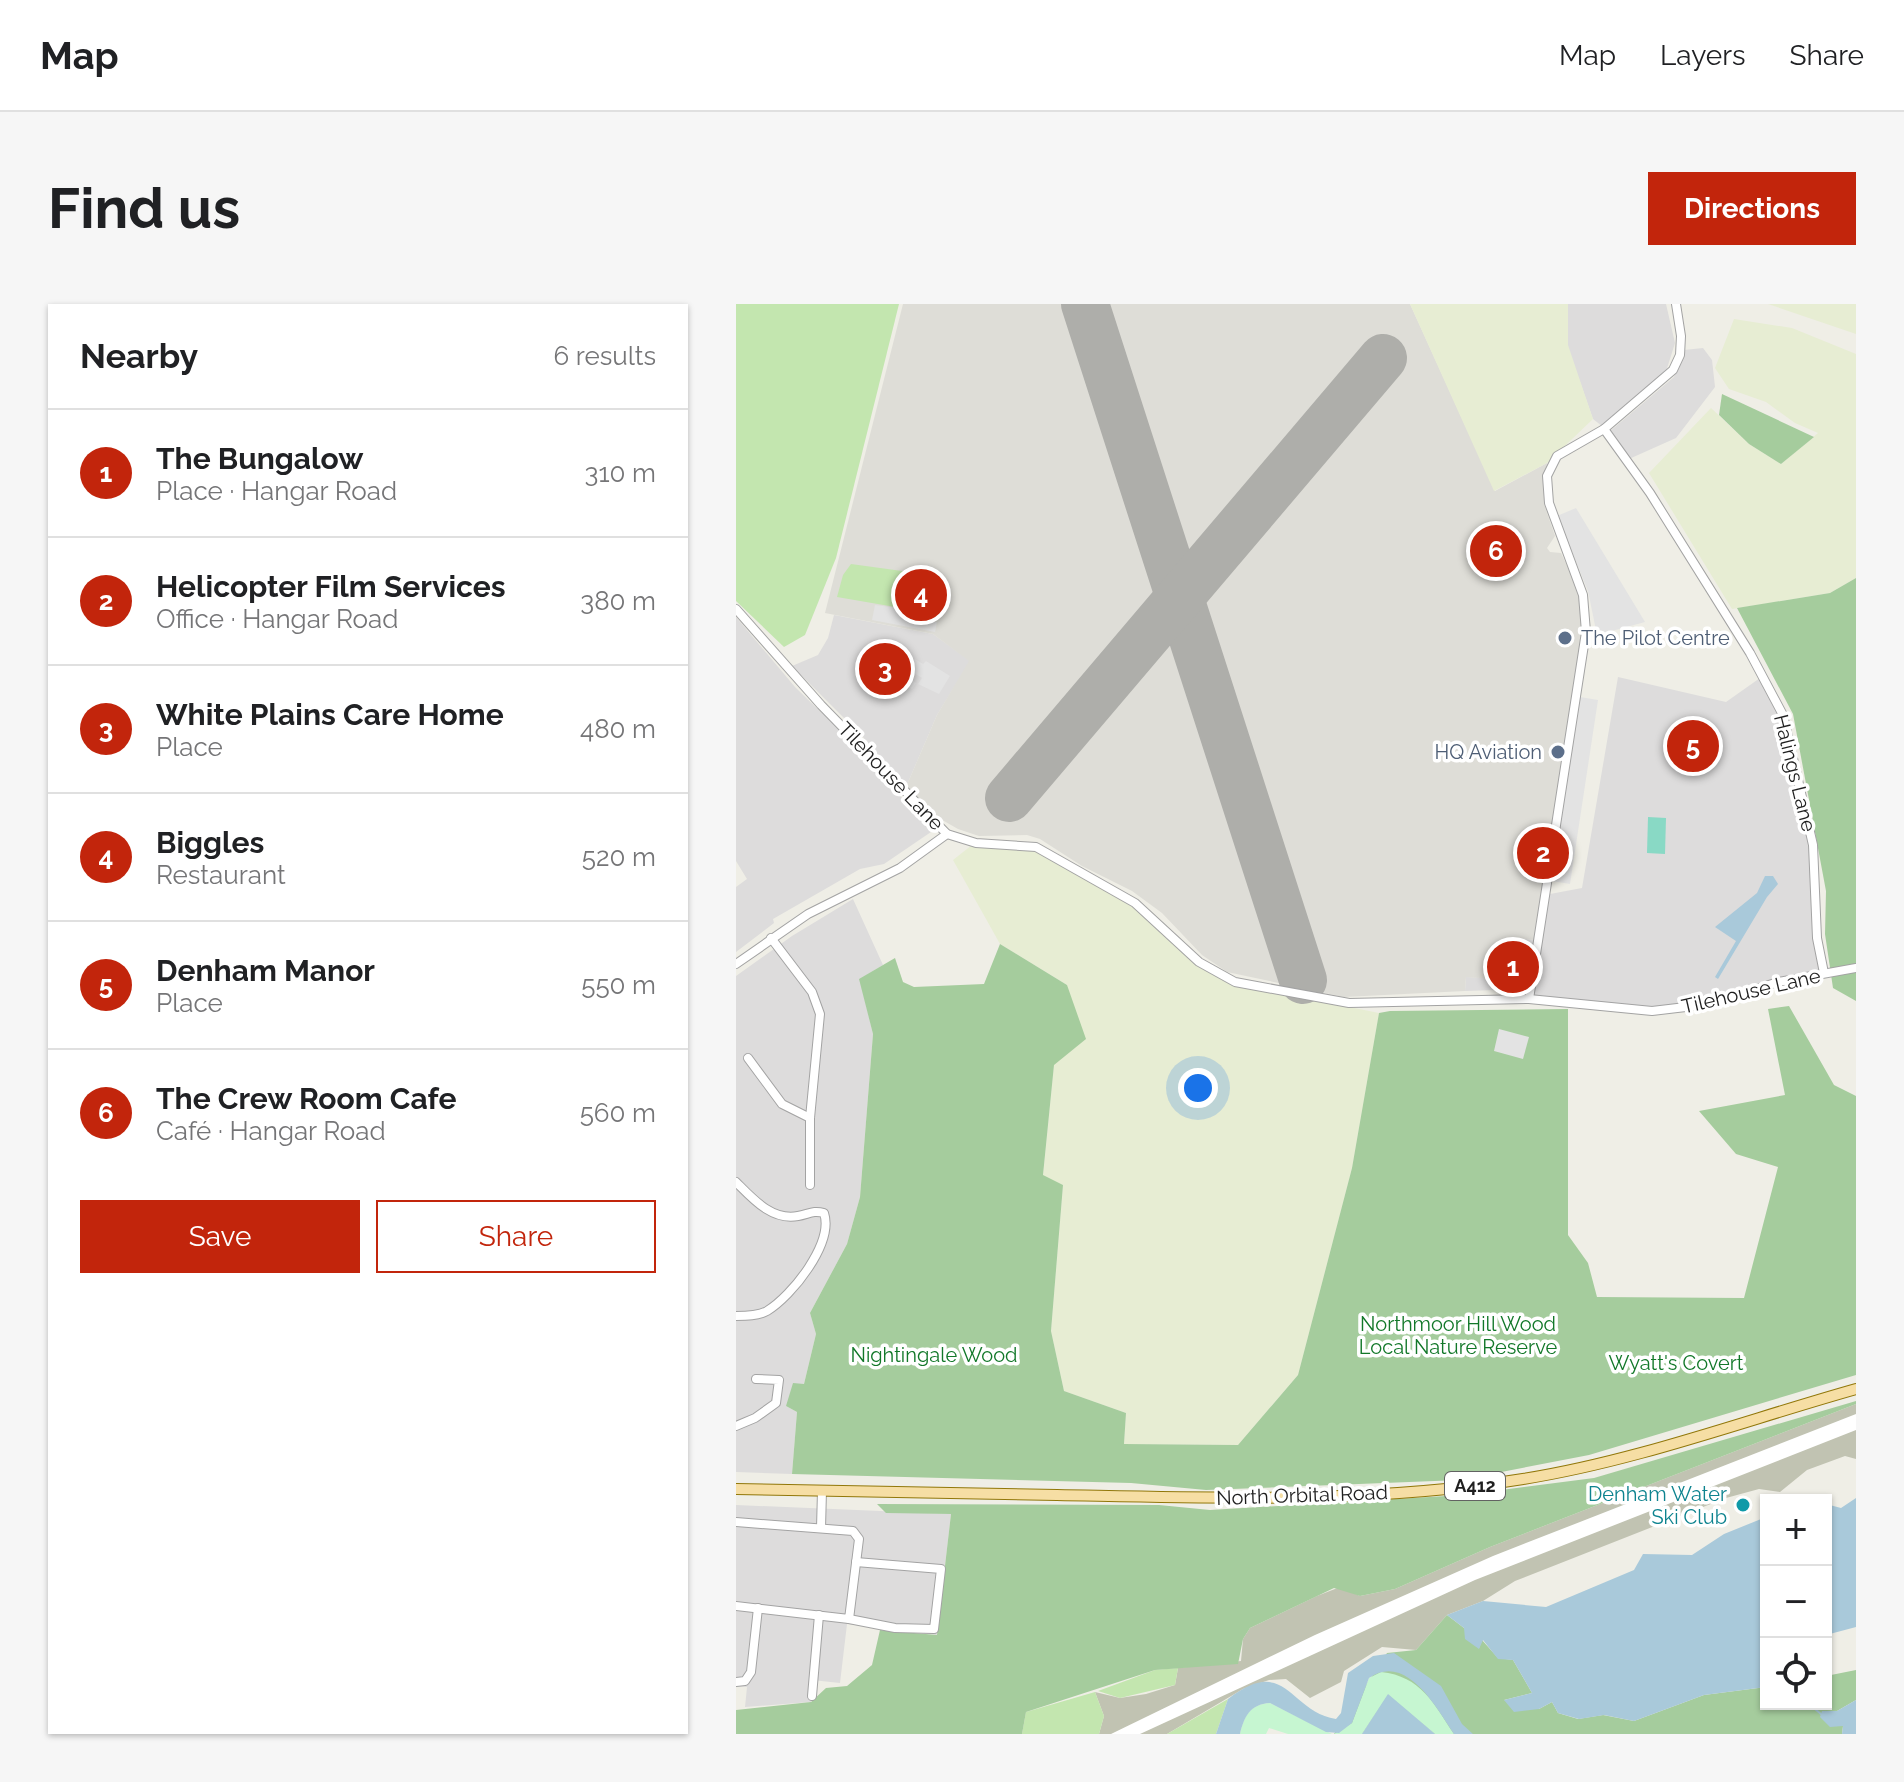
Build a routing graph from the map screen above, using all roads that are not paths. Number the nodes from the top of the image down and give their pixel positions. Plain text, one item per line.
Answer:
1 (1676, 304) edge
2 (1659, 369) dead end
3 (1668, 377) junction
4 (1604, 429) junction
5 (736, 609) edge
6 (947, 834) junction
7 (771, 938) junction
8 (736, 964) edge
9 (1856, 968) edge
10 (1824, 973) junction
11 (1529, 999) junction
12 (748, 1058) dead end
13 (810, 1118) junction
14 (736, 1182) edge
15 (810, 1185) dead end
16 (736, 1316) edge
17 (756, 1379) dead end
18 (1856, 1389) edge
19 (736, 1426) edge
20 (736, 1489) edge
21 (822, 1491) junction
22 (736, 1522) edge
23 (821, 1528) junction
24 (856, 1562) junction
25 (736, 1606) edge
26 (758, 1608) junction
27 (819, 1615) junction
28 (849, 1619) junction
29 (736, 1682) edge
30 (812, 1696) dead end

1 - 3 street
2 - 3 street
3 - 4 street
4 - 10 street, Halings Lane
4 - 11 street
5 - 6 street, Tilehouse Lane
6 - 7 street
6 - 11 street, Tilehouse Lane
7 - 8 street
7 - 13 street
9 - 10 street, Tilehouse Lane
10 - 11 street, Tilehouse Lane
12 - 13 street
13 - 15 street
14 - 16 street
17 - 19 street
18 - 21 main road, North Orbital Road / A412
20 - 21 main road, North Orbital Road / A412
21 - 23 street
22 - 23 street
23 - 24 street
24 - 28 street
24 - 28 street
25 - 26 street
26 - 27 street
26 - 29 street
27 - 28 street
27 - 30 street

